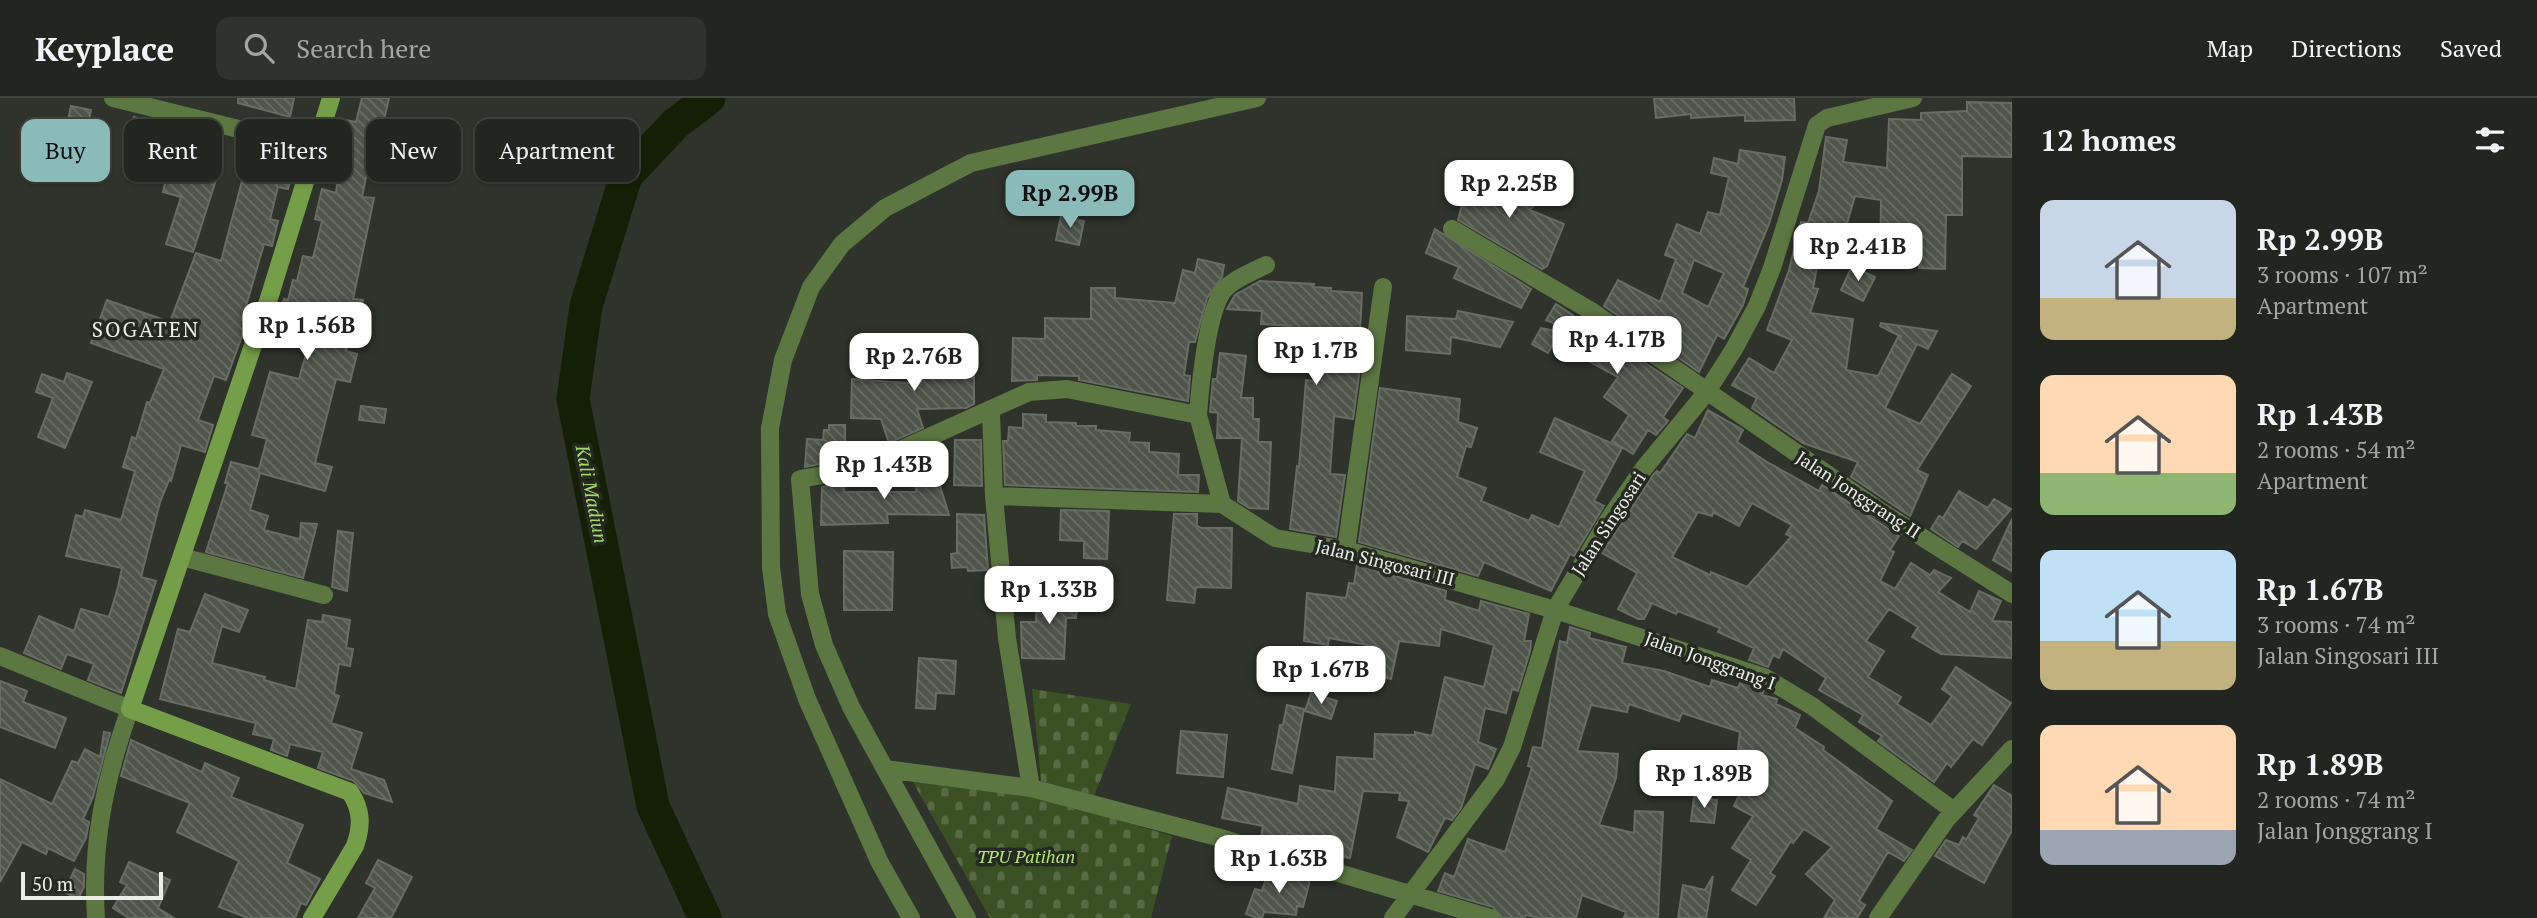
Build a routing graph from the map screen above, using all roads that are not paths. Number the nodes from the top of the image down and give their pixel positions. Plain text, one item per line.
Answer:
1 (113, 98) edge
2 (331, 98) edge
3 (1257, 98) edge
4 (1913, 98) edge
5 (325, 119) edge
6 (236, 128) edge
7 (305, 182) edge
8 (1452, 229) dead end
9 (1266, 265) dead end
10 (1383, 287) dead end
11 (1706, 393) junction
12 (991, 412) junction
13 (1198, 415) junction
14 (994, 496) junction
15 (1222, 504) junction
16 (1346, 550) junction
17 (181, 557) junction
18 (2012, 594) edge
19 (324, 595) dead end
20 (1555, 610) junction
21 (0, 656) edge
22 (130, 709) junction
23 (2012, 749) edge
24 (885, 769) junction
25 (2004, 771) edge
26 (1031, 788) junction
27 (1954, 811) junction
28 (1411, 893) junction
29 (96, 918) edge
30 (312, 918) edge
31 (911, 918) edge
32 (967, 918) edge
33 (1393, 918) edge
34 (1490, 918) edge
35 (1878, 918) edge

1 - 6 street
2 - 5 street
3 - 31 street
4 - 11 street, Jalan Singosari
7 - 17 street
8 - 11 street, Jalan Jonggrang II
9 - 13 street
10 - 16 street
11 - 18 street, Jalan Jonggrang II
11 - 20 street, Jalan Singosari
12 - 13 street
12 - 14 street
12 - 24 street
13 - 15 street
14 - 15 street
14 - 26 street
15 - 16 street, Jalan Singosari III
16 - 20 street, Jalan Singosari III
17 - 19 street
17 - 22 street
20 - 27 street, Jalan Jonggrang I
20 - 28 street, Jalan Singosari
21 - 22 street
22 - 29 street
22 - 30 street
23 - 25 street
24 - 26 street
24 - 32 street
25 - 27 street
26 - 28 street
27 - 35 street
28 - 33 street, Jalan Singosari
28 - 34 street

